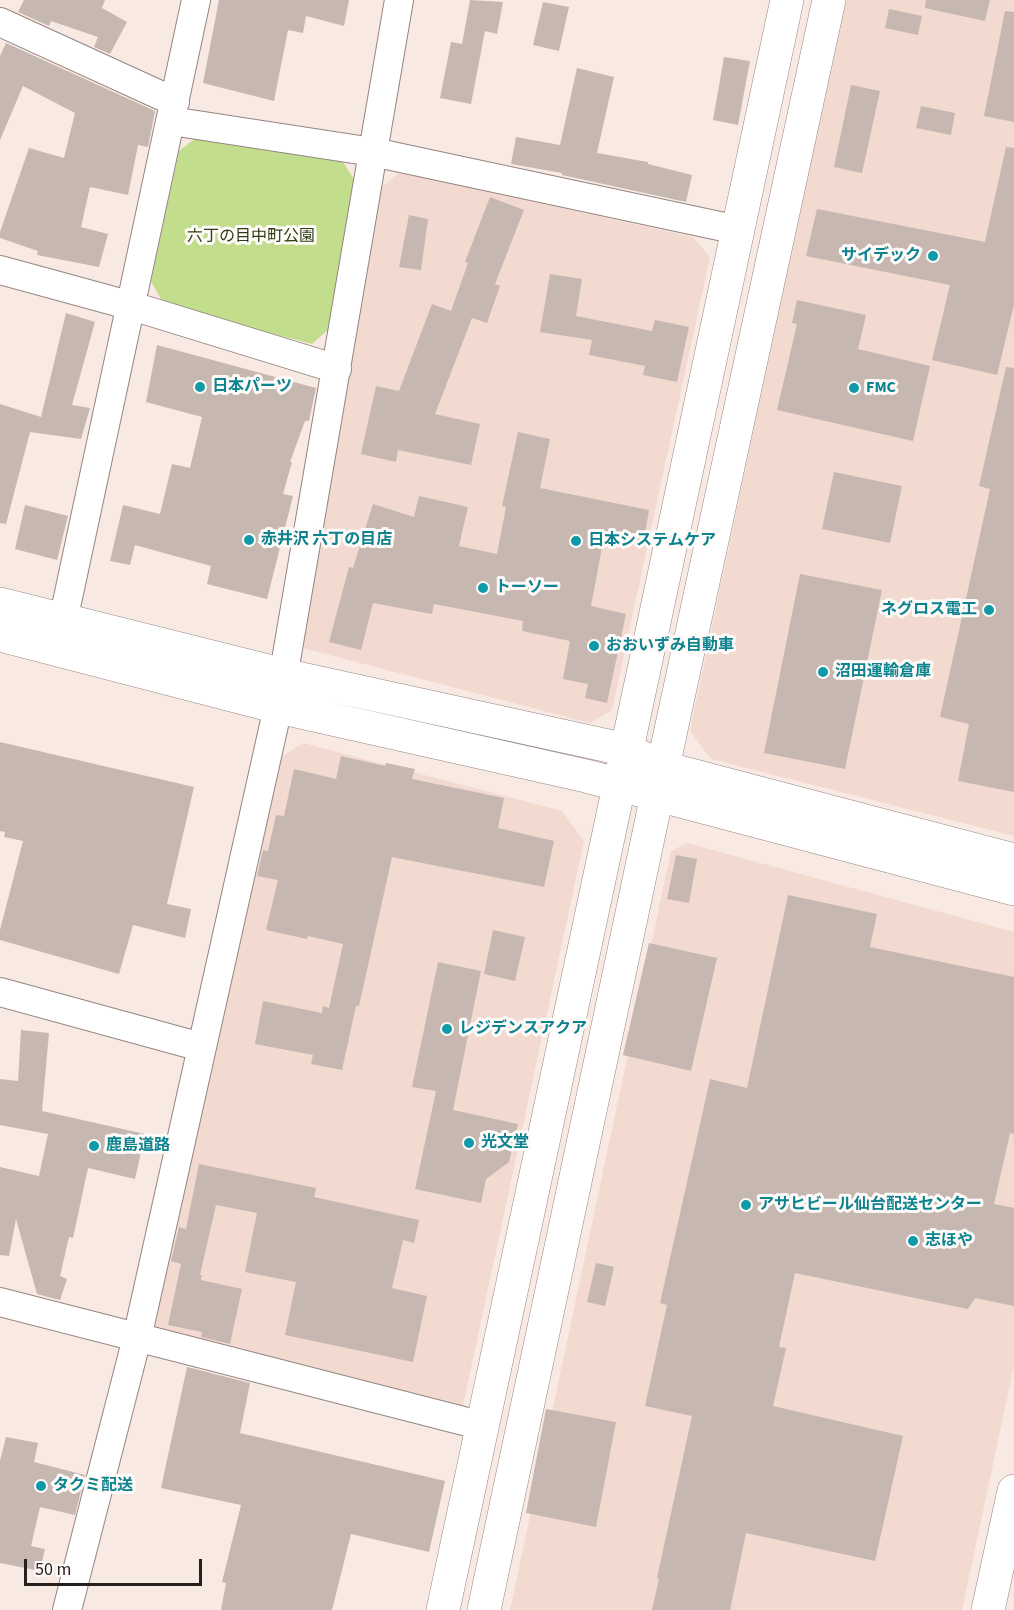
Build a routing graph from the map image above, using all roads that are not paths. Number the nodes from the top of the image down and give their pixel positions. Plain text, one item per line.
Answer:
1 (196, 0) edge
2 (399, 0) edge
3 (786, 0) edge
4 (829, 0) edge
5 (0, 22) edge
6 (173, 111) junction
7 (373, 152) junction
8 (738, 230) junction
9 (0, 270) edge
10 (132, 306) junction
11 (337, 369) junction
12 (0, 604) edge
13 (63, 621) junction
14 (0, 635) edge
15 (284, 675) junction
16 (278, 707) junction
17 (627, 750) junction
18 (661, 781) junction
19 (621, 785) junction
20 (1014, 861) edge
21 (1014, 889) edge
22 (0, 992) edge
23 (201, 1047) junction
24 (0, 1302) edge
25 (137, 1338) junction
26 (483, 1426) junction
27 (1014, 1491) edge
28 (67, 1610) edge
29 (443, 1610) edge
30 (484, 1610) edge
31 (988, 1610) edge

1 - 6 street
2 - 7 street
3 - 8 street
4 - 18 street
5 - 6 street
6 - 7 street
6 - 10 street
7 - 8 street
7 - 11 street
8 - 17 street
9 - 10 street
10 - 11 street
10 - 13 street
11 - 15 street
12 - 13 street
13 - 15 street
14 - 16 street
15 - 16 street
15 - 17 street
16 - 19 street
16 - 23 street
17 - 18 street
17 - 19 street
18 - 19 street
18 - 20 street
18 - 21 street
18 - 30 street
19 - 26 street
22 - 23 street
23 - 25 street
24 - 25 street
25 - 26 street
25 - 28 street
26 - 29 street
27 - 31 street

